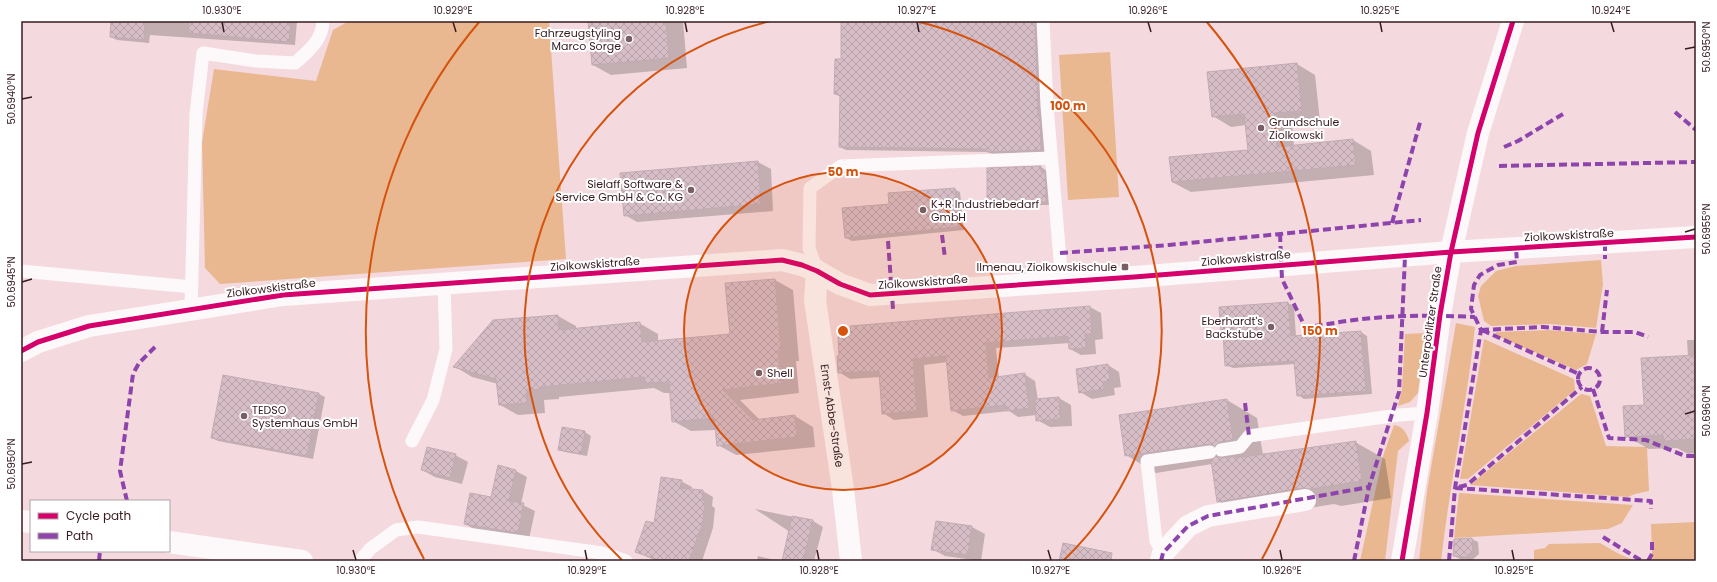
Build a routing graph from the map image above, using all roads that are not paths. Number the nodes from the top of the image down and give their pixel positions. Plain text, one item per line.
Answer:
1 (323, 21) edge
2 (1043, 21) edge
3 (1513, 21) edge
4 (1052, 158) junction
5 (1696, 237) edge
6 (1451, 252) junction
7 (21, 271) edge
8 (817, 271) junction
9 (1062, 282) junction
10 (444, 284) junction
11 (192, 287) junction
12 (191, 309) junction
13 (21, 351) edge
14 (1427, 413) junction
15 (412, 441) dead end
16 (1305, 500) dead end
17 (170, 542) edge
18 (1162, 557) edge
19 (302, 561) edge
20 (360, 561) edge
21 (626, 561) edge
22 (851, 561) edge
23 (1402, 561) edge

1 - 11 lane
2 - 4 lane
3 - 6 street, Unterpörlitzer Straße
4 - 8 lane
4 - 9 lane
5 - 6 street, Ziolkowskistraße
6 - 9 street, Ziolkowskistraße
6 - 14 street, Unterpörlitzer Straße
7 - 11 lane
8 - 9 street, Ziolkowskistraße
8 - 10 street, Ziolkowskistraße
8 - 22 street, Ernst-Abbe-Straße
10 - 12 street, Ziolkowskistraße
10 - 15 lane
11 - 12 lane
12 - 13 street, Ziolkowskistraße
14 - 18 lane
14 - 23 street, Unterpörlitzer Straße
16 - 18 street
17 - 19 street
20 - 21 lane

